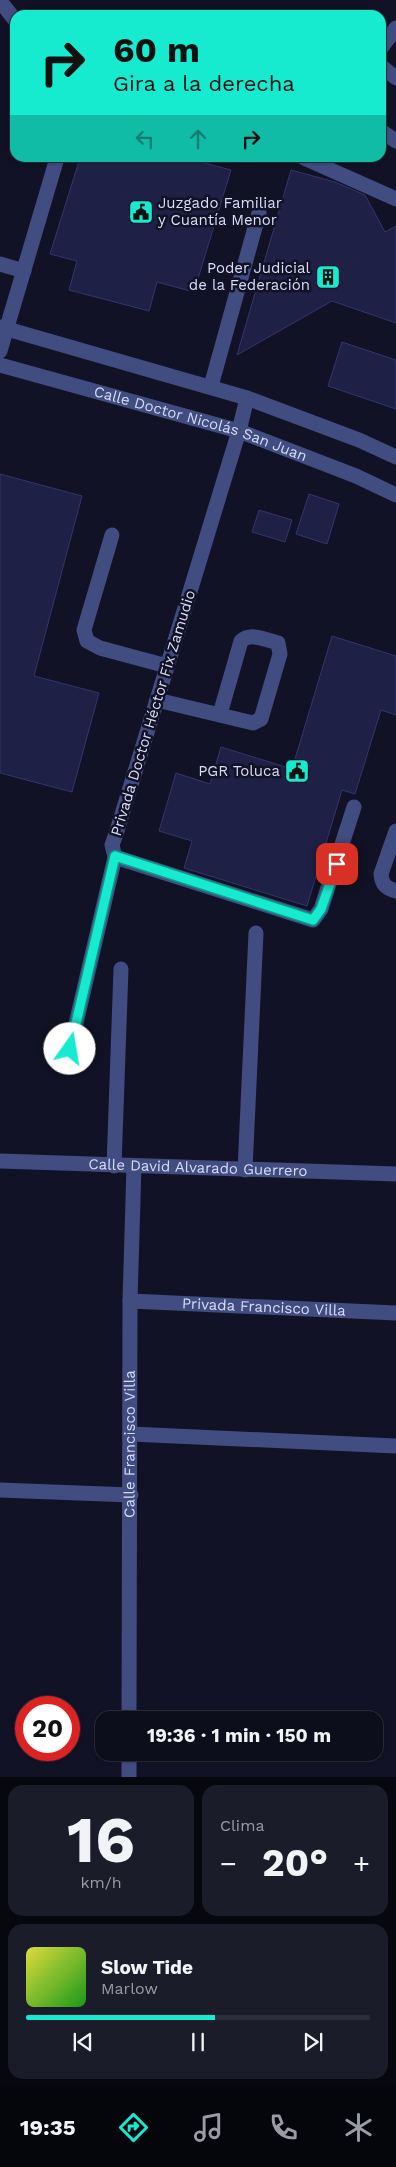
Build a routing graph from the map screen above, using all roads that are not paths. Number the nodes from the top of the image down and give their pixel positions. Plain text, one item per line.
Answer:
1 (0, 1) edge
2 (10, 14) edge
3 (396, 28) edge
4 (386, 41) edge
5 (386, 70) edge
6 (396, 78) edge
7 (56, 162) edge
8 (313, 162) edge
9 (396, 199) edge
10 (259, 213) dead end
11 (0, 264) edge
12 (24, 271) junction
13 (3, 328) edge
14 (0, 351) edge
15 (0, 365) edge
16 (211, 386) junction
17 (247, 398) junction
18 (239, 432) junction
19 (396, 457) edge
20 (396, 495) edge
21 (112, 535) dead end
22 (167, 666) junction
23 (157, 700) junction
24 (220, 714) junction
25 (354, 807) dead end
26 (396, 831) edge
27 (115, 856) junction
28 (396, 891) edge
29 (256, 934) dead end
30 (121, 969) dead end
31 (70, 1049) dead end
32 (0, 1161) edge
33 (114, 1166) junction
34 (134, 1166) junction
35 (245, 1170) junction
36 (396, 1174) edge
37 (130, 1301) junction
38 (396, 1312) edge
39 (131, 1434) junction
40 (396, 1446) edge
41 (0, 1490) edge
42 (131, 1495) junction
43 (129, 1711) edge
44 (129, 1761) edge
45 (129, 1777) edge

1 - 2 street
3 - 4 street
5 - 6 street
7 - 12 street
8 - 9 street
10 - 16 street
11 - 12 street
12 - 13 street
13 - 14 street
13 - 16 street
15 - 18 street, Calle Doctor Nicolás San Juan
16 - 17 street
17 - 18 street, Privada Doctor Héctor Fix Zamudio
17 - 19 street
18 - 20 street, Calle Doctor Nicolás San Juan
18 - 22 street, Privada Doctor Héctor Fix Zamudio
21 - 22 street
22 - 23 street, Privada Doctor Héctor Fix Zamudio
23 - 24 street
23 - 27 street, Privada Doctor Héctor Fix Zamudio
24 - 24 street
25 - 27 street, Privada Doctor Héctor Fix Zamudio
26 - 28 street
27 - 31 street
29 - 35 street
30 - 33 street
32 - 33 street, Calle David Alvarado Guerrero
33 - 34 street, Calle David Alvarado Guerrero
34 - 35 street, Calle David Alvarado Guerrero
34 - 37 street, Calle Francisco Villa
35 - 36 street, Calle David Alvarado Guerrero
37 - 38 street, Privada Francisco Villa
37 - 39 street, Calle Francisco Villa
39 - 40 street
39 - 42 street, Calle Francisco Villa
41 - 42 street
42 - 43 street, Calle Francisco Villa
44 - 45 street

